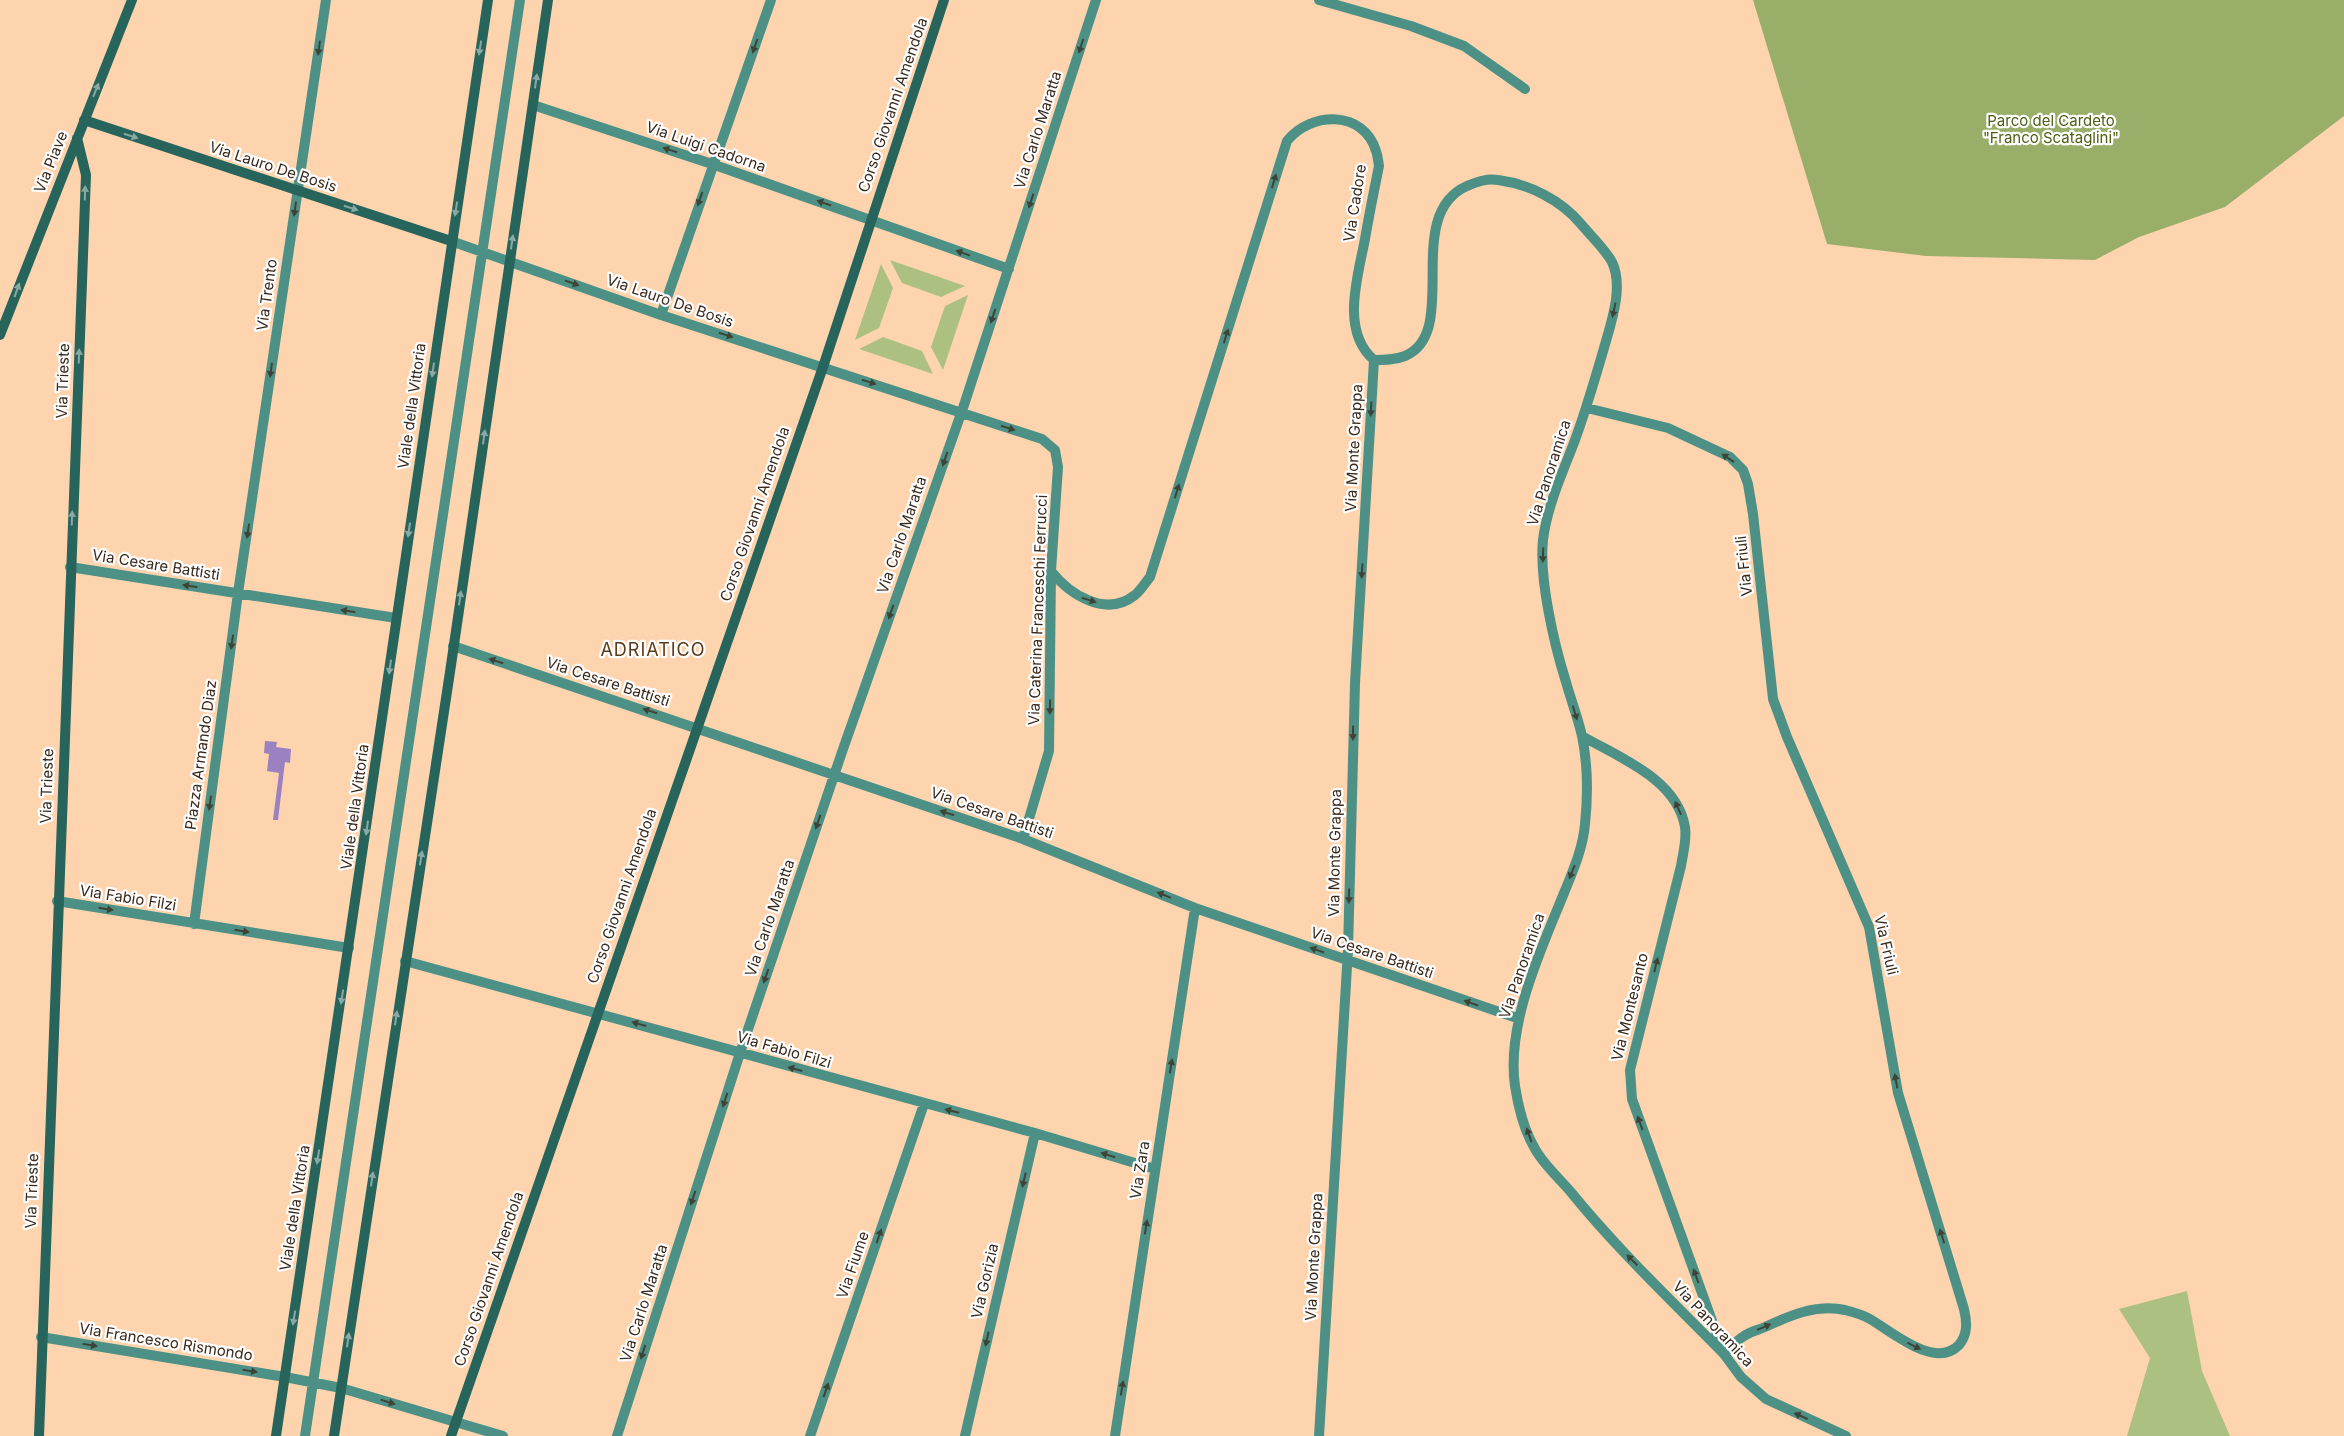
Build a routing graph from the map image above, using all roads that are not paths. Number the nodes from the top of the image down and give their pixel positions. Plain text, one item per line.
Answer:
1 (132, 0) edge
2 (326, 0) edge
3 (488, 0) edge
4 (520, 0) edge
5 (548, 0) edge
6 (771, 0) edge
7 (944, 0) edge
8 (1096, 0) edge
9 (1319, 0) edge
10 (1525, 90) dead end
11 (533, 105) junction
12 (84, 120) junction
13 (77, 138) junction
14 (712, 164) junction
15 (298, 191) junction
16 (870, 219) junction
17 (451, 242) junction
18 (482, 252) junction
19 (510, 261) junction
20 (1009, 269) junction
21 (662, 315) junction
22 (0, 335) edge
23 (1374, 360) junction
24 (823, 367) junction
25 (1587, 408) junction
26 (961, 413) junction
27 (70, 567) junction
28 (1051, 571) junction
29 (238, 593) junction
30 (396, 618) junction
31 (453, 646) junction
32 (696, 727) junction
33 (1582, 736) junction
34 (834, 776) junction
35 (1024, 838) junction
36 (58, 901) junction
37 (1195, 908) junction
38 (194, 924) junction
39 (349, 948) junction
40 (1348, 960) junction
41 (405, 961) junction
42 (598, 1012) junction
43 (1517, 1018) junction
44 (740, 1053) junction
45 (924, 1104) junction
46 (1035, 1133) junction
47 (1155, 1168) junction
48 (42, 1337) junction
49 (1724, 1354) junction
50 (285, 1377) junction
51 (312, 1383) junction
52 (341, 1388) junction
53 (456, 1422) junction
54 (39, 1436) edge
55 (276, 1436) edge
56 (304, 1436) edge
57 (334, 1436) edge
58 (451, 1436) edge
59 (503, 1436) edge
60 (617, 1436) edge
61 (810, 1436) edge
62 (965, 1436) edge
63 (1115, 1436) edge
64 (1319, 1436) edge
65 (1846, 1436) edge

12 -> 1 street, Via Piave
2 -> 15 street, Via Trento
3 -> 17 street, Viale della Vittoria
4 - 18 street
11 -> 5 street
6 -> 14 street
7 - 16 street, Corso Giovanni Amendola
8 -> 20 street, Via Carlo Maratta
9 - 10 street
14 -> 11 street, Via Luigi Cadorna
19 -> 11 street
12 - 13 street, Via Piave
12 -> 15 street, Via Lauro De Bosis
22 -> 13 street, Via Piave
27 -> 13 street, Via Trieste
16 -> 14 street, Via Luigi Cadorna
14 -> 21 street
15 -> 17 street, Via Lauro De Bosis
15 -> 29 street, Via Trento
20 -> 16 street, Via Luigi Cadorna
16 - 24 street, Corso Giovanni Amendola
17 - 18 street
17 -> 30 street, Viale della Vittoria
18 - 19 street
18 - 51 street
19 -> 21 street, Via Lauro De Bosis
31 -> 19 street
20 -> 26 street, Via Carlo Maratta
21 -> 24 street, Via Lauro De Bosis
23 -> 25 street
28 -> 23 street, Via Cadore
23 -> 40 street, Via Monte Grappa
24 -> 26 street, Via Lauro De Bosis
24 - 32 street, Corso Giovanni Amendola
25 -> 33 street, Via Panoramica
49 -> 25 street, Via Friuli
26 -> 28 street, Via Caterina Franceschi Ferrucci
26 -> 34 street, Via Carlo Maratta
29 -> 27 street, Via Cesare Battisti
27 - 36 street, Via Trieste
28 -> 35 street, Via Caterina Franceschi Ferrucci
30 -> 29 street
29 -> 38 street, Piazza Armando Diaz
30 -> 39 street, Viale della Vittoria
32 -> 31 street, Via Cesare Battisti
41 -> 31 street
32 - 34 street, Via Cesare Battisti
32 - 42 street, Corso Giovanni Amendola
33 -> 43 street, Via Panoramica
49 -> 33 street, Via Montesanto
35 -> 34 street, Via Cesare Battisti
34 -> 44 street, Via Carlo Maratta
37 -> 35 street, Via Cesare Battisti
36 -> 38 street, Via Fabio Filzi
36 - 48 street, Via Trieste
40 -> 37 street, Via Cesare Battisti
47 -> 37 street, Via Zara
38 -> 39 street
39 -> 50 street, Viale della Vittoria
43 -> 40 street, Via Cesare Battisti
40 - 64 street, Via Monte Grappa
41 - 42 street, Via Fabio Filzi
52 -> 41 street
44 -> 42 street, Via Fabio Filzi
42 - 53 street, Corso Giovanni Amendola
49 -> 43 street, Via Panoramica
45 -> 44 street, Via Fabio Filzi
44 -> 60 street, Via Carlo Maratta
46 -> 45 street, Via Fabio Filzi
61 -> 45 street, Via Fiume
47 -> 46 street, Via Fabio Filzi
46 -> 62 street, Via Gorizia
63 -> 47 street, Via Zara
48 -> 50 street, Via Francesco Rismondo
48 - 54 street, Via Trieste
65 -> 49 street, Via Panoramica
50 - 51 street
50 - 55 street, Viale della Vittoria
51 - 52 street
51 - 56 street
52 -> 53 street
52 - 57 street
53 - 58 street, Corso Giovanni Amendola
53 - 59 street

